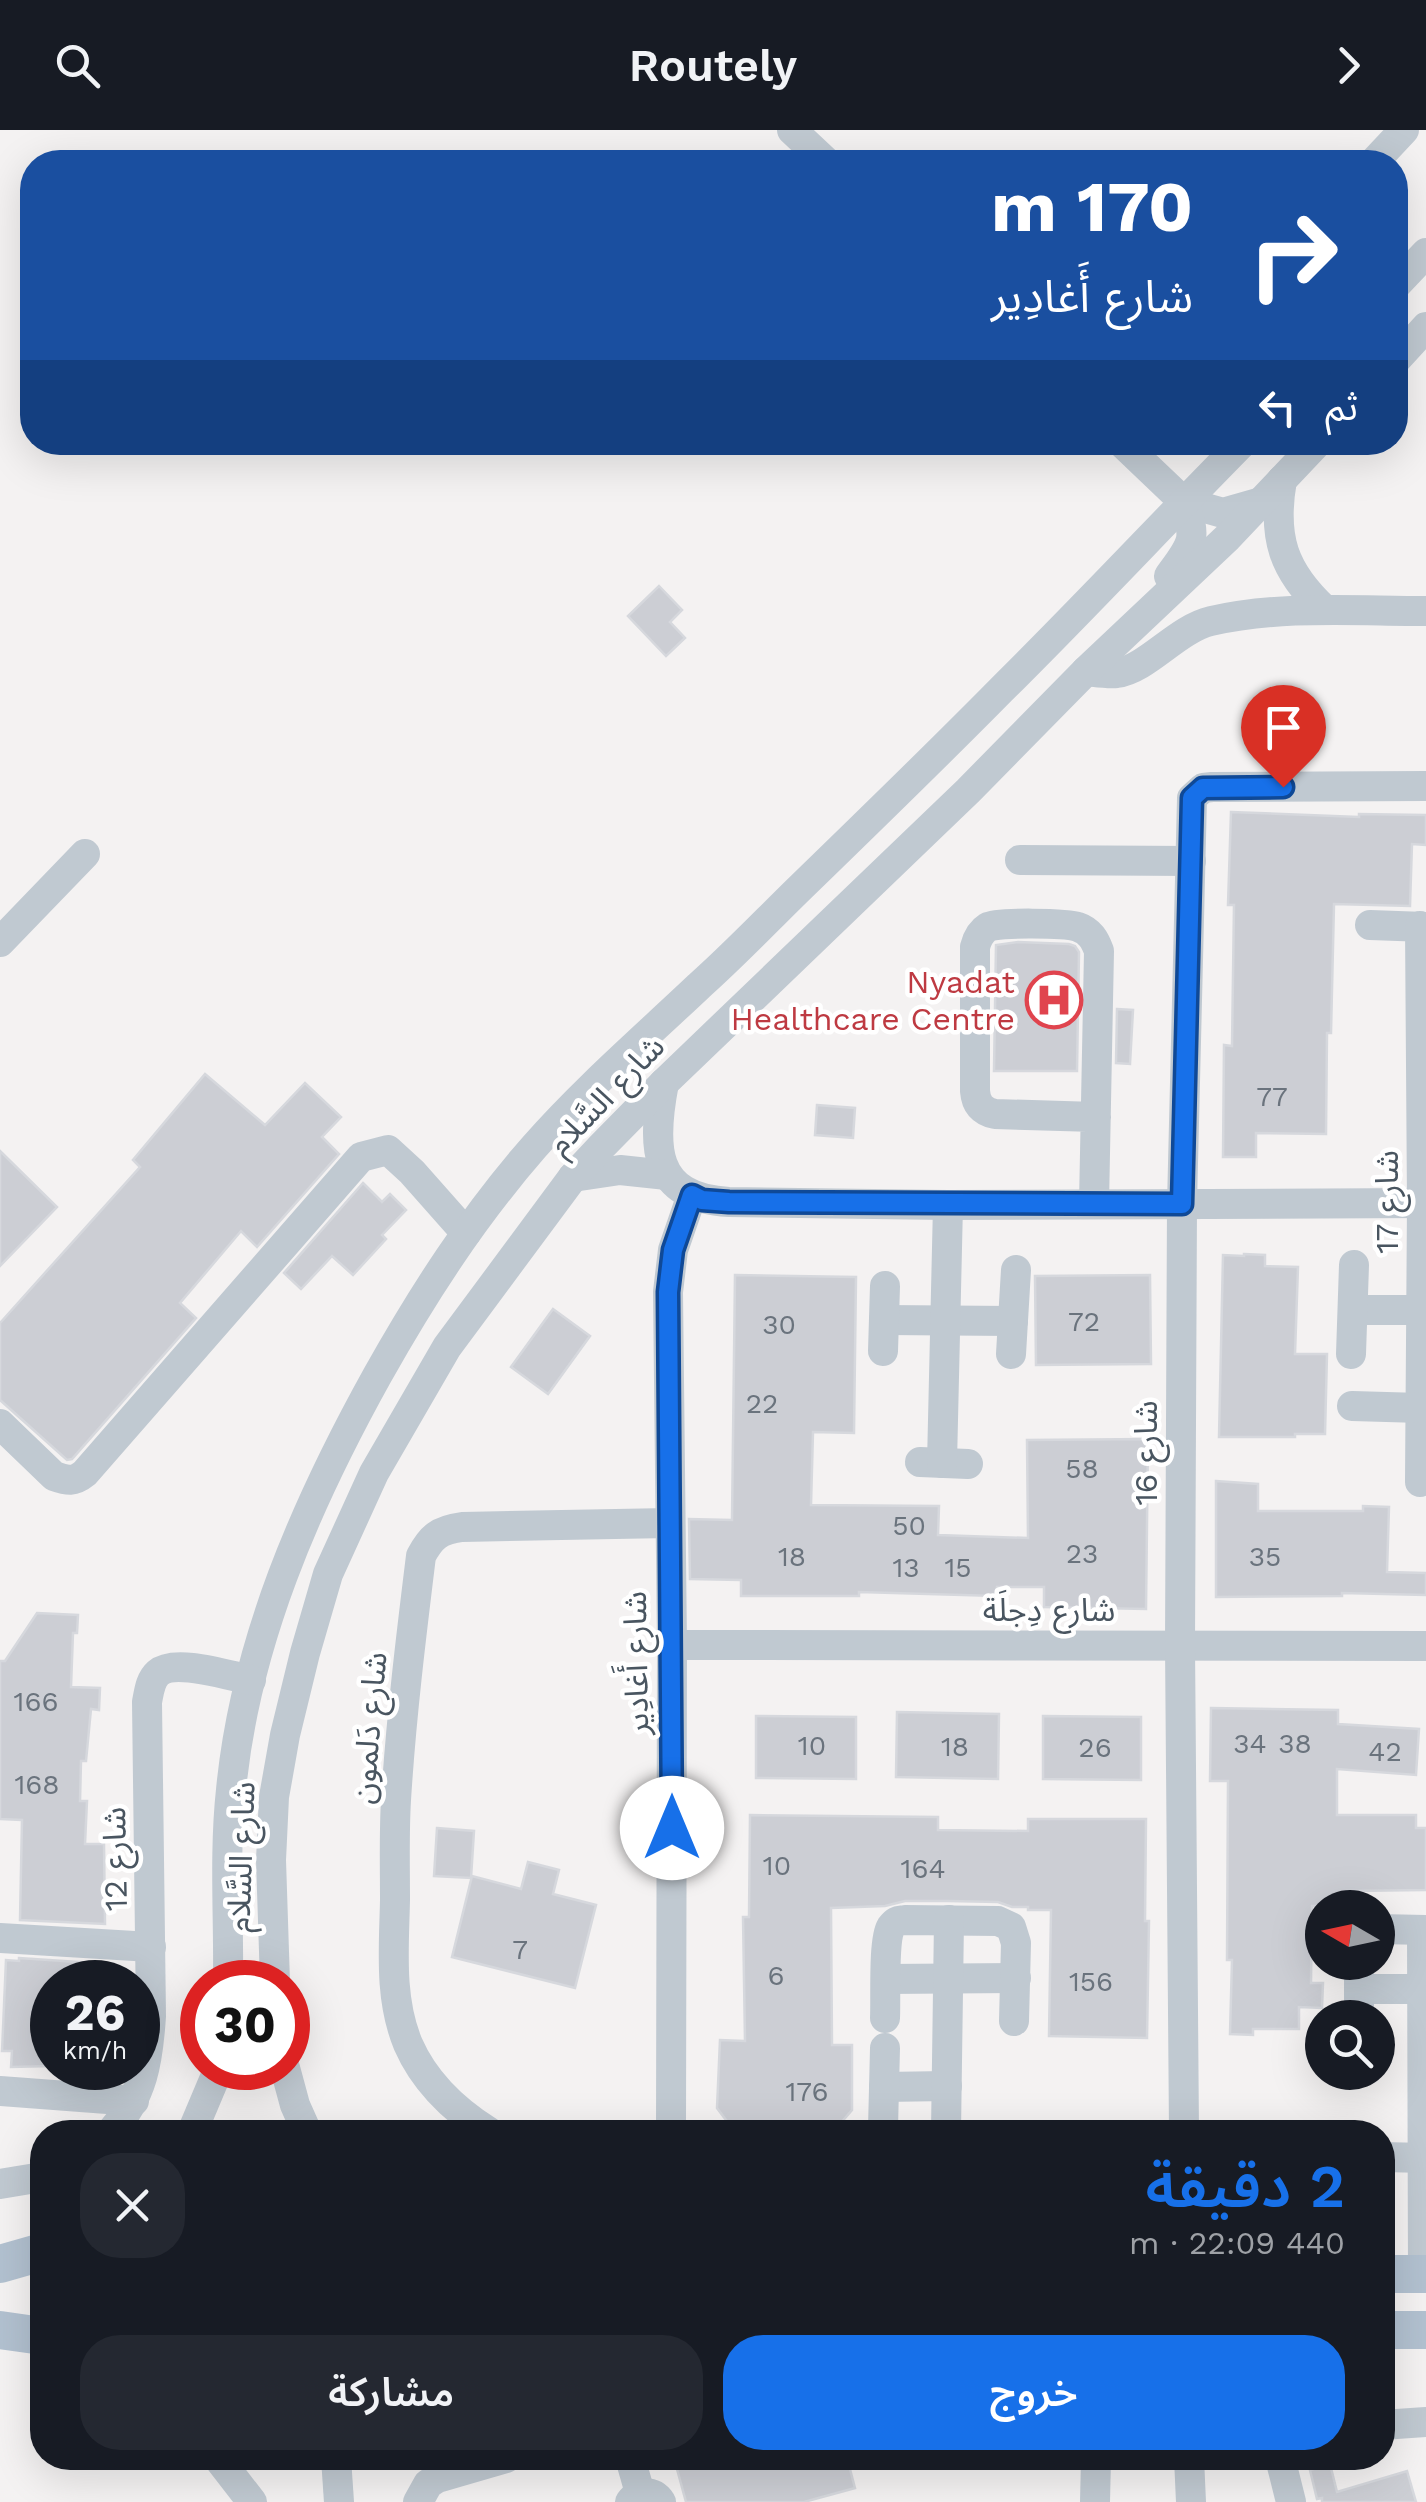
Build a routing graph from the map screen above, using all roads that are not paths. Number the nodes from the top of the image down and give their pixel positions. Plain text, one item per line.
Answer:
1 (792, 130) edge
2 (1404, 130) edge
3 (813, 150) edge
4 (1385, 150) edge
5 (1426, 253) edge
6 (1408, 272) edge
7 (1426, 327) edge
8 (1408, 347) edge
9 (1134, 455) edge
10 (1230, 455) edge
11 (1306, 455) edge
12 (1272, 491) junction
13 (1184, 502) junction
14 (1154, 606) junction
15 (1325, 610) junction
16 (1426, 611) edge
17 (1086, 671) junction
18 (1426, 786) edge
19 (84, 854) dead end
20 (1020, 860) dead end
21 (1190, 861) junction
22 (1370, 925) dead end
23 (1423, 926) edge
24 (0, 942) edge
25 (1423, 991) edge
26 (664, 1083) junction
27 (1424, 1094) edge
28 (1096, 1117) junction
29 (668, 1175) junction
30 (573, 1177) junction
31 (692, 1195) junction
32 (1424, 1203) edge
33 (948, 1204) junction
34 (1094, 1204) junction
35 (1182, 1204) junction
36 (466, 1232) junction
37 (1354, 1265) dead end
38 (1016, 1270) dead end
39 (885, 1286) dead end
40 (1353, 1310) junction
41 (1424, 1310) edge
42 (945, 1320) junction
43 (1013, 1321) junction
44 (1011, 1354) dead end
45 (1422, 1422) edge
46 (0, 1424) edge
47 (943, 1463) dead end
48 (1414, 1481) edge
49 (669, 1523) junction
50 (672, 1644) junction
51 (1180, 1645) junction
52 (1426, 1646) edge
53 (251, 1680) junction
54 (949, 1920) junction
55 (1395, 1929) edge
56 (1424, 1930) edge
57 (0, 1938) edge
58 (151, 1947) junction
59 (228, 1960) edge
60 (273, 1960) edge
61 (948, 1978) junction
62 (1016, 1978) junction
63 (886, 1979) junction
64 (1424, 1989) edge
65 (1359, 1990) edge
66 (1014, 2021) dead end
67 (884, 2086) junction
68 (946, 2086) junction
69 (212, 2090) edge
70 (291, 2090) edge
71 (0, 2091) edge
72 (134, 2101) junction
73 (120, 2120) edge
74 (198, 2120) edge
75 (302, 2120) edge
76 (472, 2120) edge
77 (671, 2120) edge
78 (883, 2120) edge
79 (946, 2120) edge
80 (1184, 2120) edge
81 (1395, 2157) edge
82 (1424, 2158) edge
83 (30, 2179) edge
84 (0, 2184) edge
85 (30, 2255) edge
86 (0, 2264) edge
87 (1395, 2274) edge
88 (1425, 2274) edge
89 (0, 2330) edge
90 (30, 2334) edge
91 (1426, 2422) edge
92 (1395, 2424) edge
93 (227, 2470) edge
94 (337, 2470) edge
95 (465, 2470) edge
96 (634, 2470) edge
97 (1096, 2470) edge
98 (1190, 2470) edge
99 (1283, 2470) edge
100 (420, 2497) edge
101 (644, 2499) edge
102 (252, 2502) edge
103 (339, 2502) edge
104 (1095, 2502) edge
105 (1191, 2502) edge
106 (1290, 2502) edge

1 - 3 street
2 - 4 street
5 - 6 street
7 - 8 street
9 - 13 street
10 - 13 street, شارع السَّلام
11 - 12 street, شارع السَّلام
12 - 13 street
12 - 14 street, شارع السَّلام
12 - 15 street
13 - 14 street
13 - 36 street, شارع السَّلام
14 - 17 street, شارع السَّلام
15 - 16 street
15 - 17 street
17 - 26 street, شارع السَّلام
18 - 21 street, شارع 16
19 - 24 street
20 - 21 street
21 - 35 street, شارع 16
22 - 23 street, شارع 17
23 - 25 street, شارع 17
25 - 27 street, شارع 17
26 - 29 street
26 - 30 street, شارع السَّلام
27 - 32 street, شارع 17
28 - 28 street
28 - 34 street
29 - 30 street
29 - 31 street
30 - 60 street, شارع السَّلام
31 - 33 street
31 - 49 street, شارع أَغادِير
32 - 35 street
32 - 41 street, شارع 17
33 - 34 street
33 - 42 street
34 - 35 street
35 - 51 street, شارع 16
36 - 46 street
36 - 53 street, شارع السَّلام
37 - 40 street, شارع 17
38 - 43 street
39 - 42 street
40 - 41 street
40 - 45 street, شارع 17
41 - 45 street, شارع 17
42 - 43 street
42 - 47 street
43 - 44 street
45 - 48 street, شارع 17
49 - 50 street, شارع أَغادِير
49 - 76 street, شارع دَلمون
50 - 51 street, شارع دِجلَة
50 - 77 street, شارع أَغادِير
51 - 52 street, شارع دِجلَة
51 - 80 street, شارع 16
53 - 58 street, شارع 12
53 - 59 street, شارع السَّلام
54 - 61 street
54 - 62 street
54 - 63 street
55 - 56 street
56 - 64 street
57 - 58 street
58 - 72 street, شارع 12
61 - 62 street
61 - 63 street
61 - 68 street
62 - 66 street
63 - 67 street
64 - 65 street
64 - 82 street
67 - 68 street
67 - 78 street
68 - 79 street
69 - 74 street
70 - 75 street
71 - 72 street
72 - 73 street, شارع 12
81 - 82 street
82 - 88 street
83 - 84 street
85 - 86 main road
87 - 88 main road
89 - 90 main road
91 - 92 street
93 - 102 street
94 - 103 street
95 - 100 street
96 - 101 street
97 - 104 street
98 - 105 street
99 - 106 street

